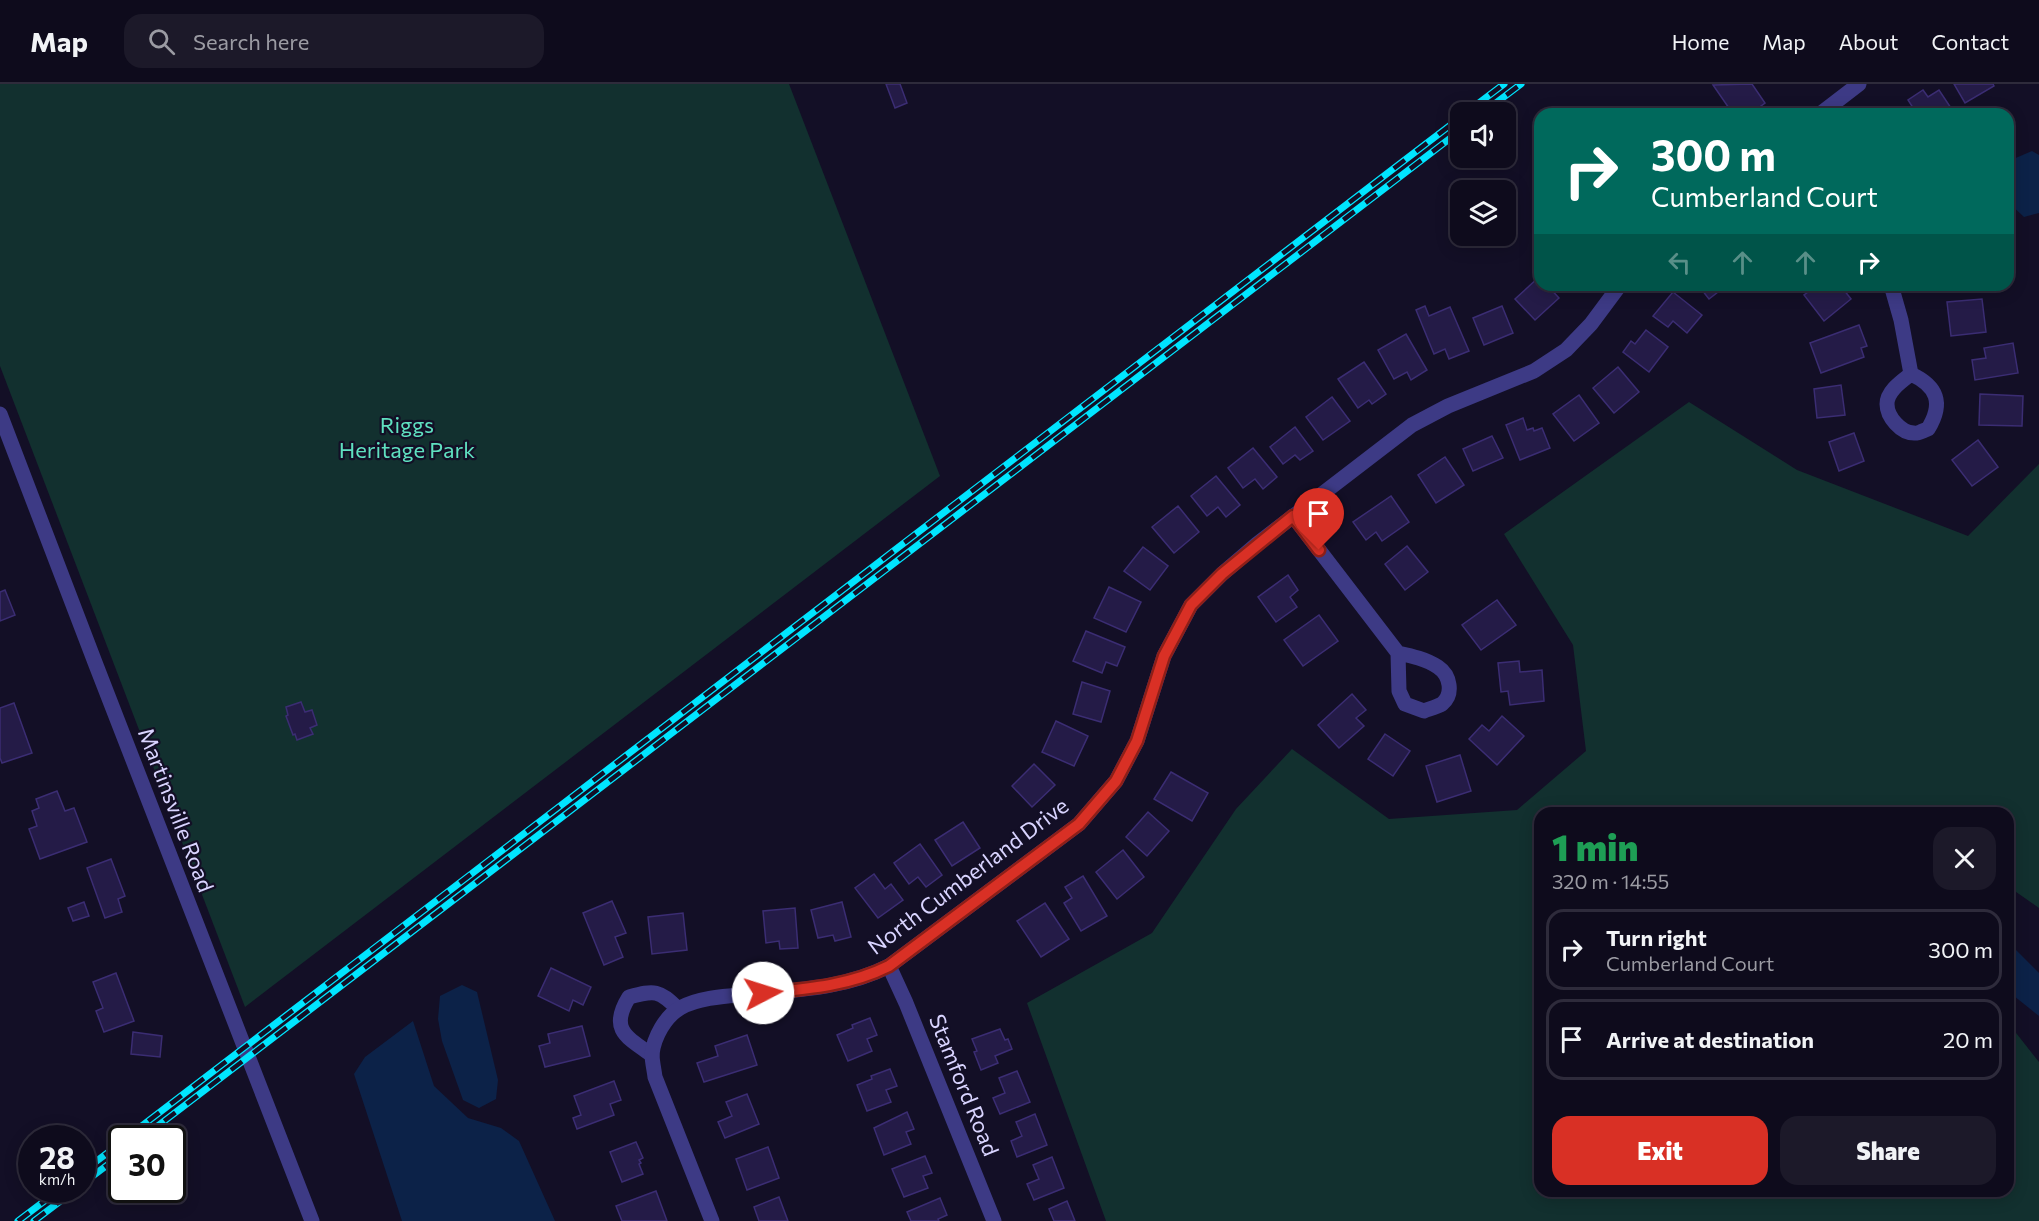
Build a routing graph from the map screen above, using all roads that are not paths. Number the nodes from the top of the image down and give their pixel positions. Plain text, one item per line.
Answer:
1 (1859, 84) edge
2 (1828, 108) edge
3 (1616, 291) edge
4 (1893, 291) edge
5 (1911, 374) dead end
6 (0, 414) edge
7 (1293, 516) junction
8 (1398, 653) dead end
9 (889, 966) junction
10 (678, 1009) junction
11 (652, 1055) junction
12 (312, 1221) edge
13 (712, 1221) edge
14 (994, 1221) edge

1 - 2 street
3 - 7 street, North Cumberland Drive
4 - 5 street
6 - 12 street, Martinsville Road
7 - 8 street
7 - 9 street, North Cumberland Drive
9 - 10 street, North Cumberland Drive
9 - 14 street, Stamford Road
10 - 11 street
10 - 11 street
11 - 13 street

